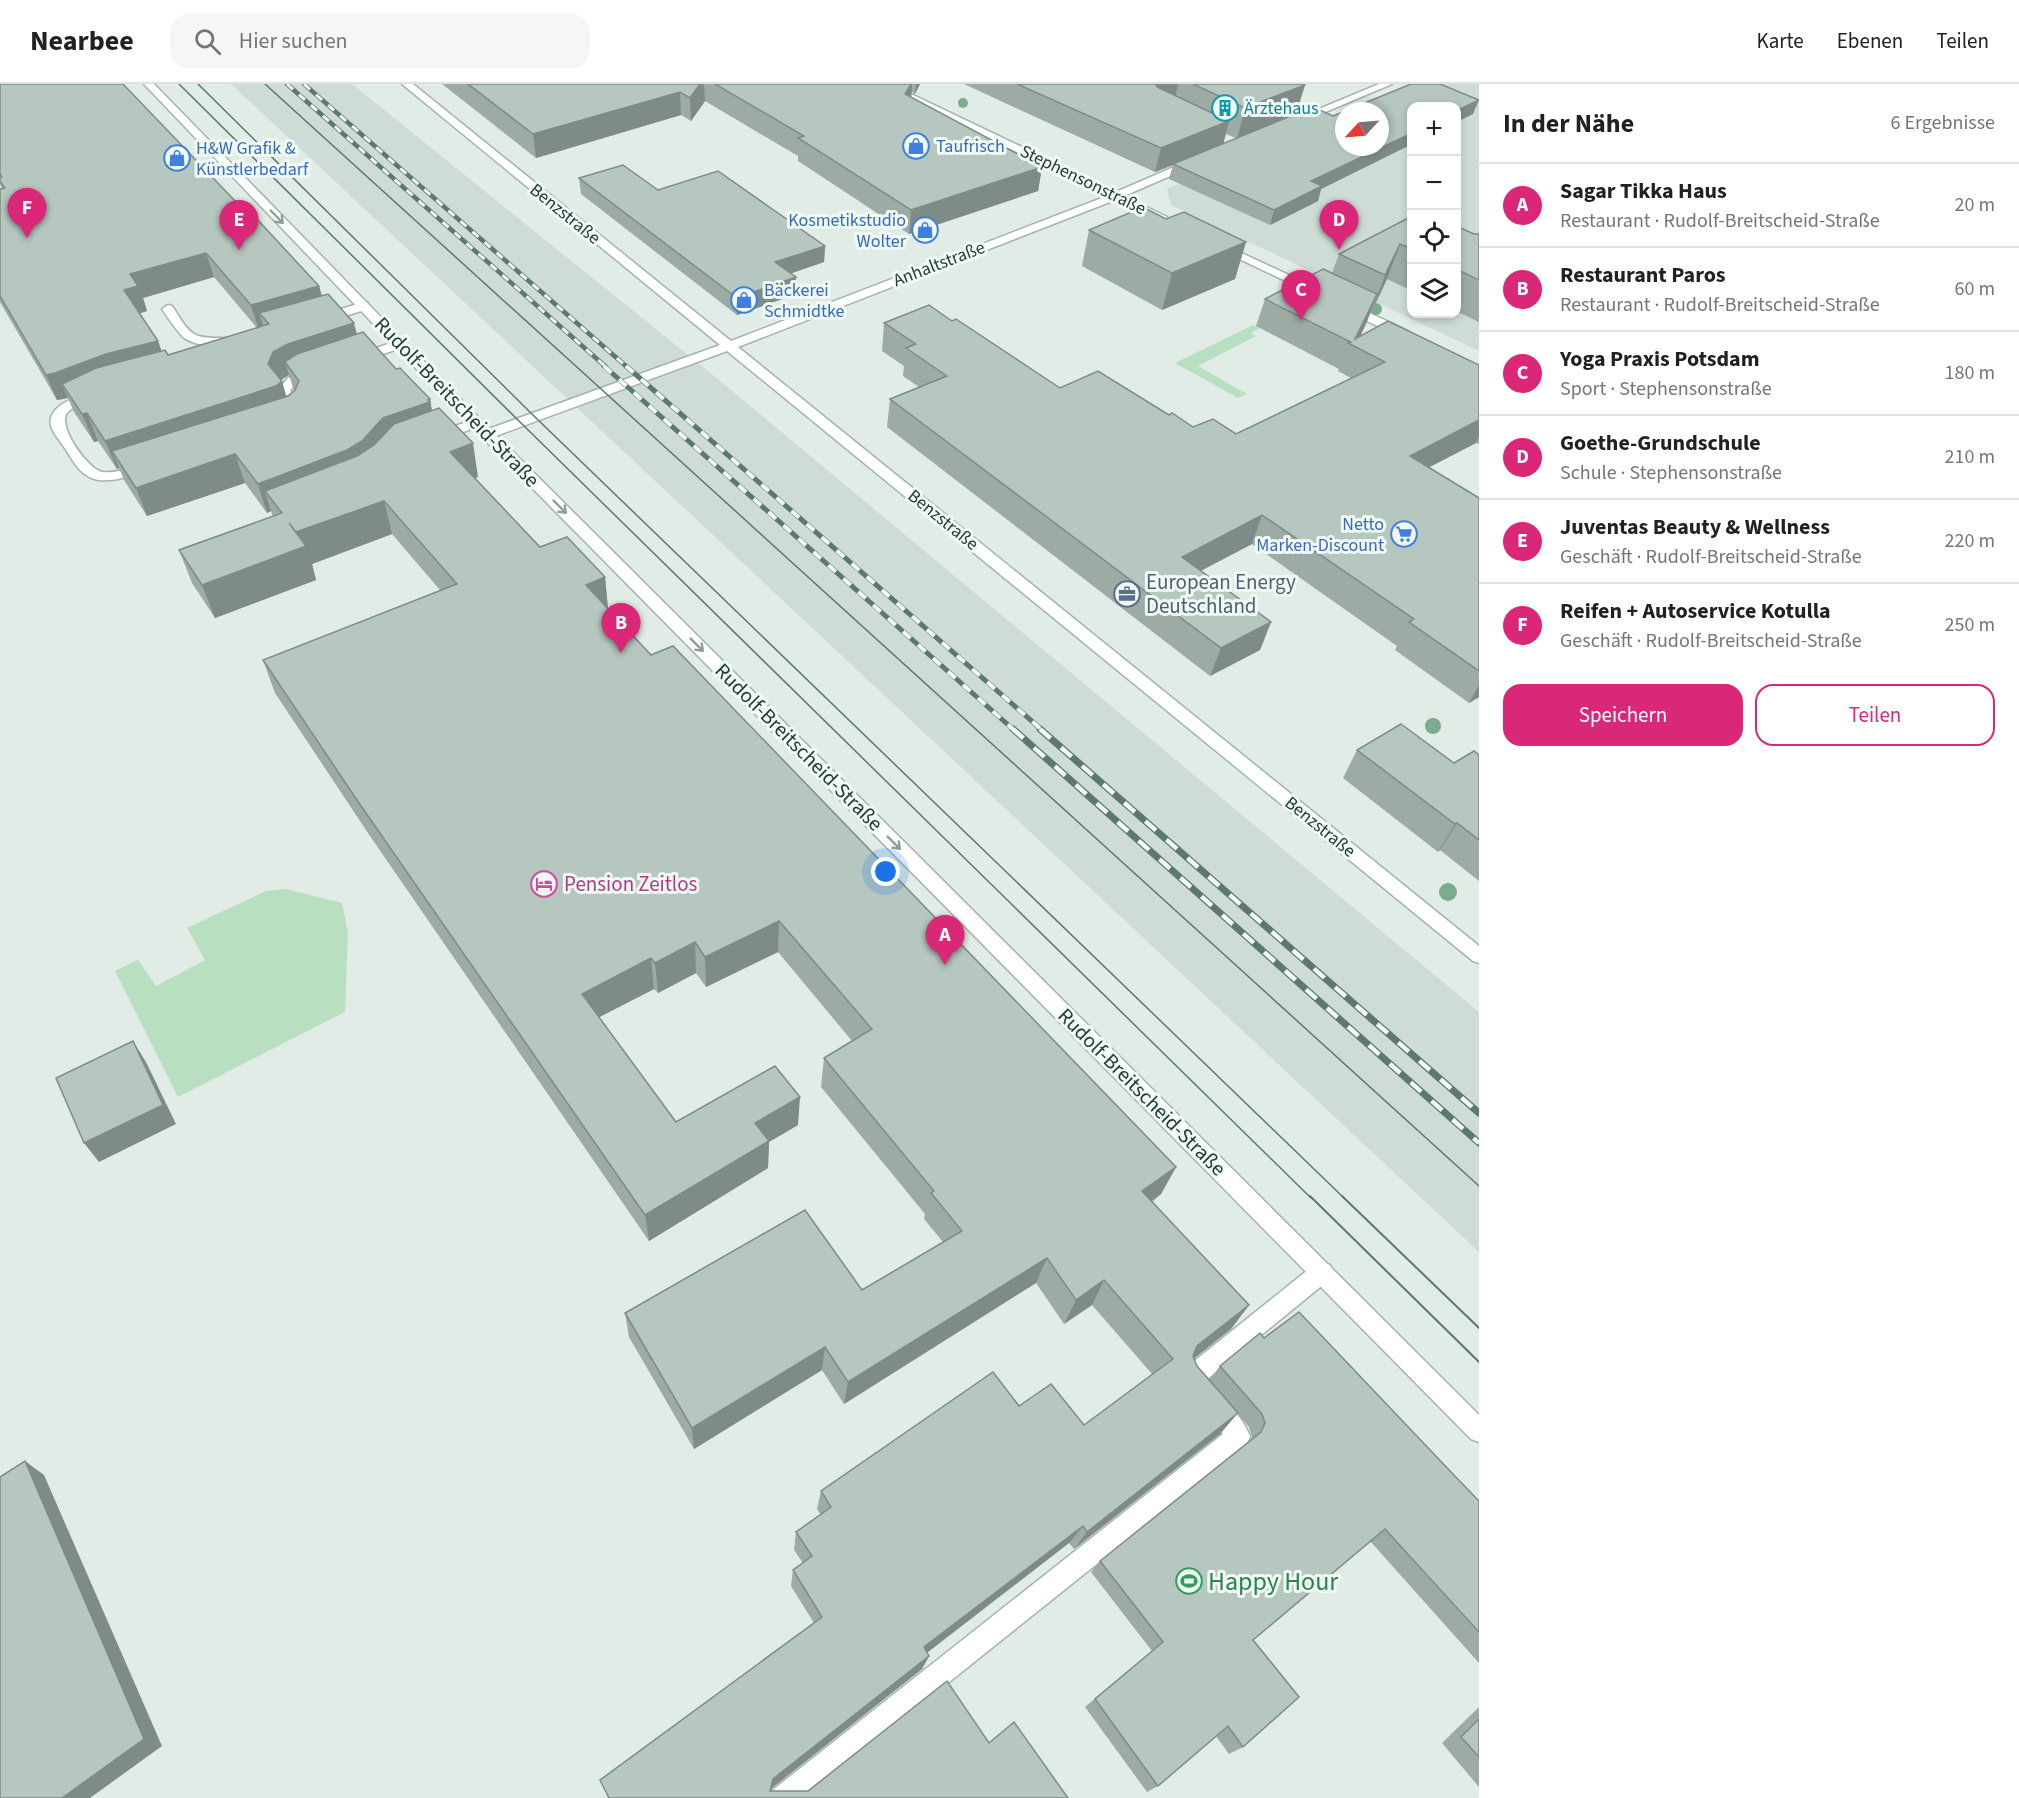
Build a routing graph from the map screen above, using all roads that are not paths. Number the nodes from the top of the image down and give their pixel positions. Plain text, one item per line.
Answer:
1 (149, 84) edge
2 (406, 84) edge
3 (882, 84) edge
4 (1244, 84) edge
5 (1387, 84) edge
6 (1311, 115) junction
7 (1289, 123) edge
8 (1205, 158) edge
9 (1114, 196) junction
10 (1177, 226) edge
11 (1209, 241) edge
12 (364, 306) junction
13 (168, 309) dead end
14 (307, 323) edge
15 (248, 340) edge
16 (1418, 340) edge
17 (400, 344) junction
18 (728, 346) junction
19 (345, 363) edge
20 (322, 370) edge
21 (105, 392) edge
22 (290, 419) edge
23 (482, 429) junction
24 (420, 442) edge
25 (154, 465) edge
26 (1479, 956) edge
27 (1322, 1272) junction
28 (1479, 1431) edge
29 (783, 1798) edge

1 -> 12 street, Rudolf-Breitscheid-Straße
2 - 18 street, Benzstraße
3 - 9 street, Stephensonstraße
4 - 6 street
5 - 6 street
6 - 7 street
8 - 9 street, Anhaltstraße
9 - 10 street, Stephensonstraße
9 - 18 street, Anhaltstraße
11 - 16 street
12 - 14 street
12 - 17 street, Rudolf-Breitscheid-Straße
13 - 15 street
17 - 19 street
17 - 23 street, Rudolf-Breitscheid-Straße
18 - 23 street, Anhaltstraße
18 - 26 street, Benzstraße
20 - 22 street
21 - 25 street
23 - 24 street, Anhaltstraße
23 -> 27 street, Rudolf-Breitscheid-Straße
27 - 28 street, Rudolf-Breitscheid-Straße
27 - 29 street

